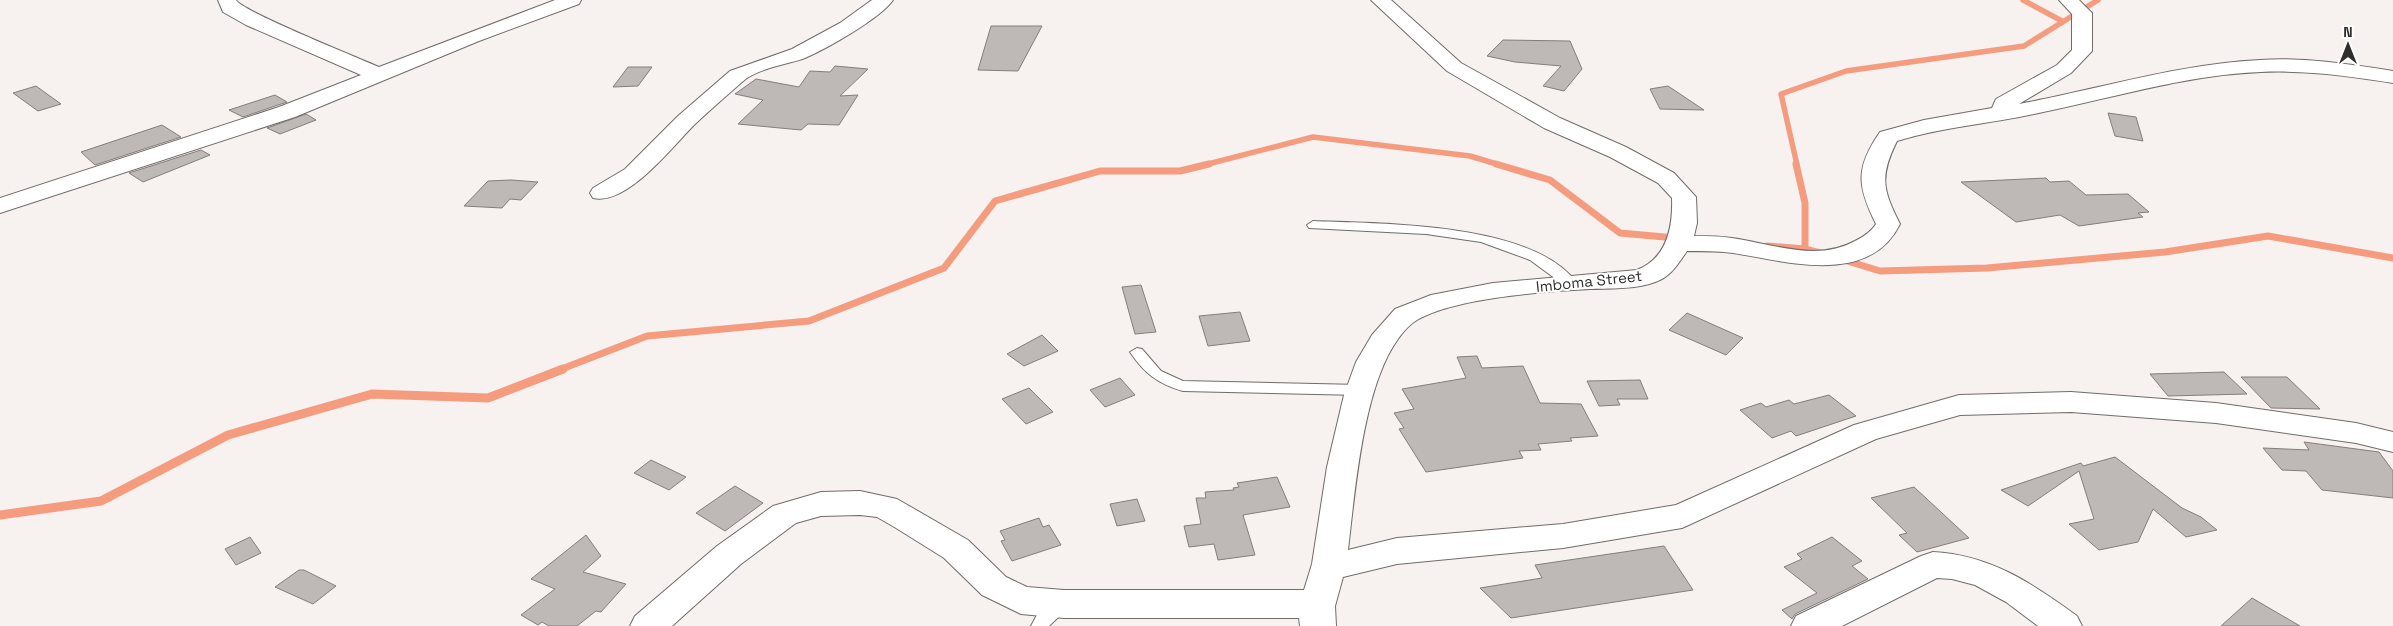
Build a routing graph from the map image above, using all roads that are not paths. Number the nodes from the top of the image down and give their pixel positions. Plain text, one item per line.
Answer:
1 (226, 0) edge
2 (572, 0) edge
3 (884, 0) edge
4 (1380, 0) edge
5 (2068, 0) edge
6 (378, 75) junction
7 (2393, 77) edge
8 (2002, 112) junction
9 (602, 193) dead end
10 (0, 206) edge
11 (1313, 225) dead end
12 (1680, 236) junction
13 (1569, 282) junction
14 (1137, 352) dead end
15 (1361, 390) junction
16 (2393, 442) edge
17 (1329, 568) junction
18 (1052, 615) edge
19 (1318, 615) edge
20 (648, 626) edge
21 (1809, 626) edge
22 (2064, 626) edge

1 - 6 street
2 - 6 street
3 - 9 street
4 - 12 street
5 - 8 street
6 - 10 street
7 - 8 street
8 - 12 street
11 - 13 lane
12 - 13 street, Imboma Street
13 - 15 street, Imboma Street
14 - 15 lane
15 - 17 street, Imboma Street
16 - 17 street
17 - 19 street, Imboma Street
18 - 19 street
18 - 20 street
21 - 22 street

